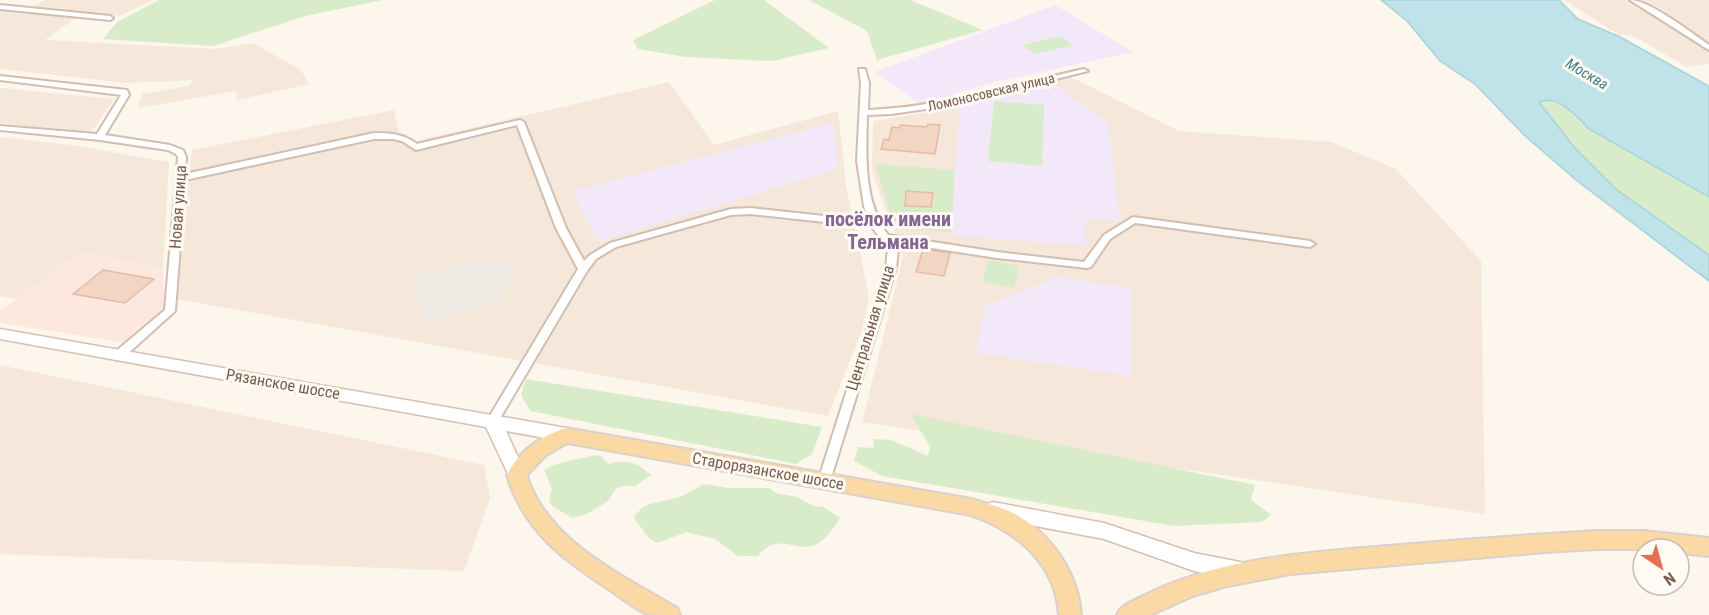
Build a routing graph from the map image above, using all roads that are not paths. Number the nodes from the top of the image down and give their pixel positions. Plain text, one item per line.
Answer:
1 (1633, 0) edge
2 (0, 7) edge
3 (110, 18) dead end
4 (1709, 48) edge
5 (862, 71) dead end
6 (1084, 71) dead end
7 (0, 78) edge
8 (863, 112) junction
9 (0, 128) edge
10 (100, 137) junction
11 (180, 178) junction
12 (875, 224) junction
13 (882, 237) junction
14 (1310, 244) dead end
15 (583, 269) junction
16 (0, 334) edge
17 (119, 355) junction
18 (492, 422) junction
19 (566, 435) junction
20 (517, 475) junction
21 (824, 481) junction
22 (971, 507) junction
23 (1709, 547) edge
24 (1243, 572) junction
25 (669, 615) edge
26 (1070, 615) edge
27 (1128, 615) edge

1 - 4 street
2 - 3 street
5 - 8 street, Центральная улица
6 - 8 street, Ломоносовская улица
7 - 10 street
8 - 12 street, Центральная улица
9 - 10 street
10 - 11 street, Новая улица
11 - 15 street
11 - 17 street, Новая улица
12 - 13 street, Центральная улица
12 - 15 street
13 - 14 street
13 - 21 street, Центральная улица
15 - 18 street
16 - 17 main road, Рязанское шоссе
17 - 18 main road, Рязанское шоссе
18 - 19 main road, Рязанское шоссе
18 - 20 main road
19 - 20 main road
19 - 21 main road, Старорязанское шоссе
20 - 25 main road
21 - 22 main road, Старорязанское шоссе
22 - 24 main road
22 - 26 main road, Старорязанское шоссе
23 - 24 main road
24 - 27 main road

